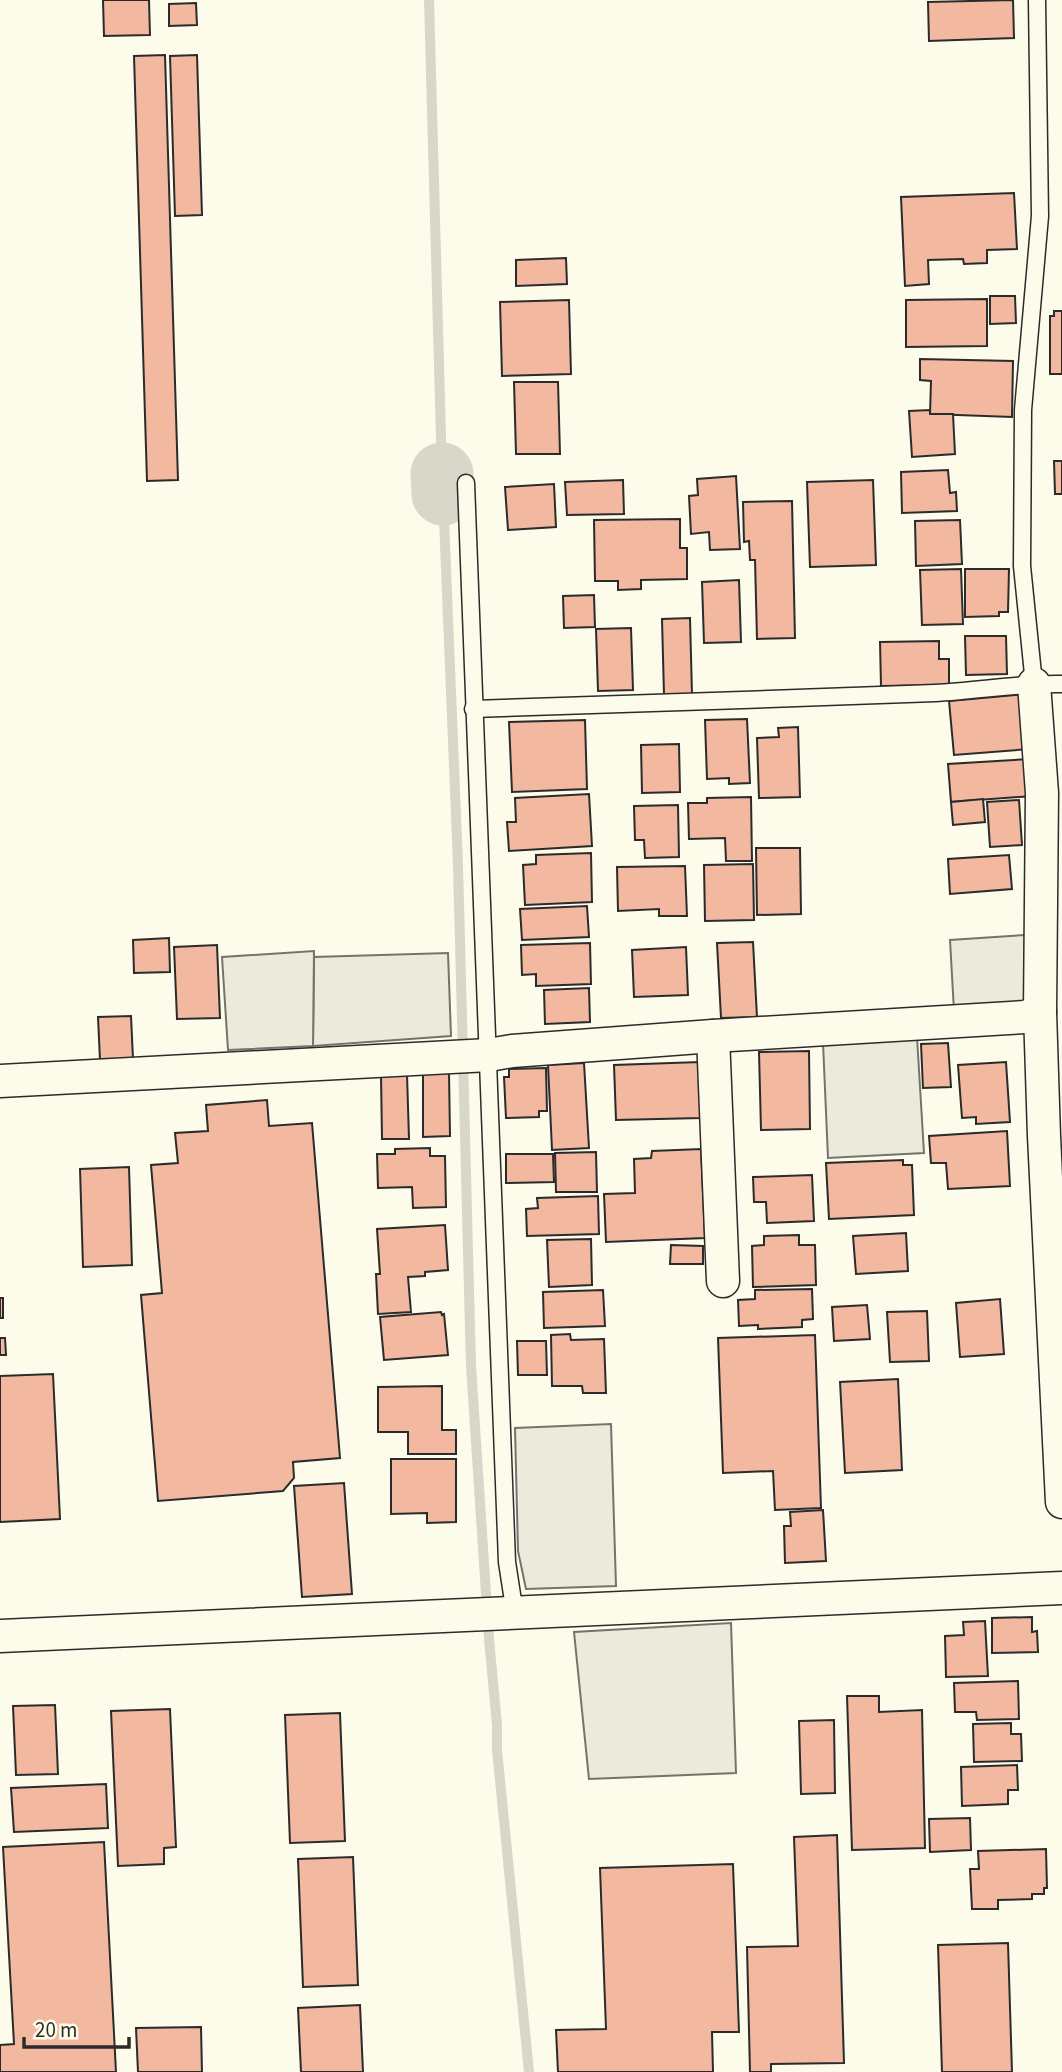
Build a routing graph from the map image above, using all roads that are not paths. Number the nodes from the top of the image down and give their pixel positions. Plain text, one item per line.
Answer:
1 (1037, 0) edge
2 (467, 483) dead end
3 (1048, 684) edge
4 (473, 709) junction
5 (1050, 1008) edge
6 (713, 1036) junction
7 (471, 1056) junction
8 (0, 1081) edge
9 (1053, 1138) edge
10 (723, 1281) dead end
11 (1062, 1502) edge
12 (1062, 1588) edge
13 (512, 1614) junction
14 (0, 1636) edge

1 - 3 lane
2 - 4 lane
3 - 4 lane
3 - 5 street
4 - 7 lane
5 - 6 street
5 - 9 street
6 - 7 street
6 - 10 street
7 - 8 street
7 - 13 lane
9 - 11 street
12 - 13 street
13 - 14 street

